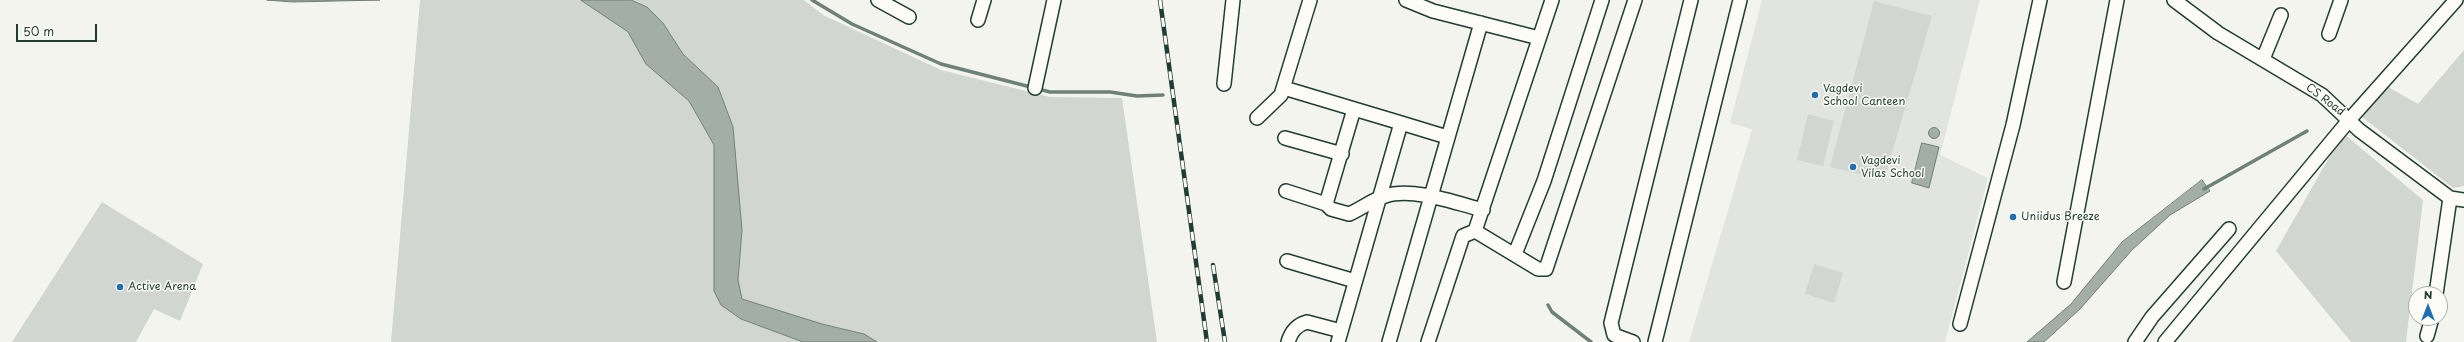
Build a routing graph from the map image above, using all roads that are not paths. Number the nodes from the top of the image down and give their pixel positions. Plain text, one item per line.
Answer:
1 (878, 0) edge
2 (984, 0) edge
3 (1054, 0) edge
4 (1233, 0) edge
5 (1310, 0) edge
6 (1406, 0) edge
7 (1552, 0) edge
8 (1602, 0) edge
9 (1634, 0) edge
10 (1691, 0) edge
11 (1740, 0) edge
12 (2040, 0) edge
13 (2117, 0) edge
14 (2174, 0) edge
15 (2341, 0) edge
16 (2456, 0) edge
17 (2281, 15) dead end
18 (909, 17) dead end
19 (978, 20) dead end
20 (1481, 23) junction
21 (2329, 34) dead end
22 (1539, 38) junction
23 (2263, 59) junction
24 (1224, 84) dead end
25 (1035, 88) dead end
26 (1284, 88) junction
27 (1354, 109) junction
28 (1257, 118) dead end
29 (2350, 119) junction
30 (1401, 123) junction
31 (1447, 137) junction
32 (1285, 138) dead end
33 (1342, 154) junction
34 (1286, 191) dead end
35 (1431, 196) junction
36 (2450, 198) junction
37 (1379, 199) junction
38 (2464, 200) edge
39 (1326, 204) junction
40 (1483, 210) junction
41 (2229, 229) dead end
42 (1475, 231) junction
43 (1515, 254) junction
44 (1287, 261) dead end
45 (1355, 281) junction
46 (2064, 282) dead end
47 (2437, 286) edge
48 (1960, 324) dead end
49 (2430, 326) edge
50 (1340, 336) edge
51 (2427, 336) dead end
52 (1288, 342) edge
53 (1389, 342) edge
54 (1428, 342) edge
55 (1633, 342) edge
56 (1655, 342) edge
57 (2135, 342) edge
58 (2165, 342) edge

1 - 18 street
2 - 19 street
3 - 25 street
4 - 24 street
5 - 26 street
6 - 20 street
7 - 22 street
8 - 43 street
9 - 43 street
10 - 55 street
11 - 56 street
12 - 48 street
13 - 46 street
14 - 23 street, CS Road
15 - 21 street
16 - 29 street
17 - 23 street
20 - 22 street
20 - 31 street
22 - 40 street
23 - 29 street, CS Road
26 - 27 street
26 - 28 street
27 - 30 street
27 - 33 street
29 - 36 street, CS Road
29 - 58 street
30 - 31 street
30 - 37 street
31 - 35 street
32 - 33 street
33 - 39 street
34 - 39 street
35 - 37 street
35 - 40 street
35 - 53 street
36 - 38 street
36 - 47 street
37 - 39 street
37 - 45 street
40 - 42 street
41 - 57 street
42 - 43 street
42 - 54 street
44 - 45 street
45 - 50 street
49 - 51 street
50 - 52 street

